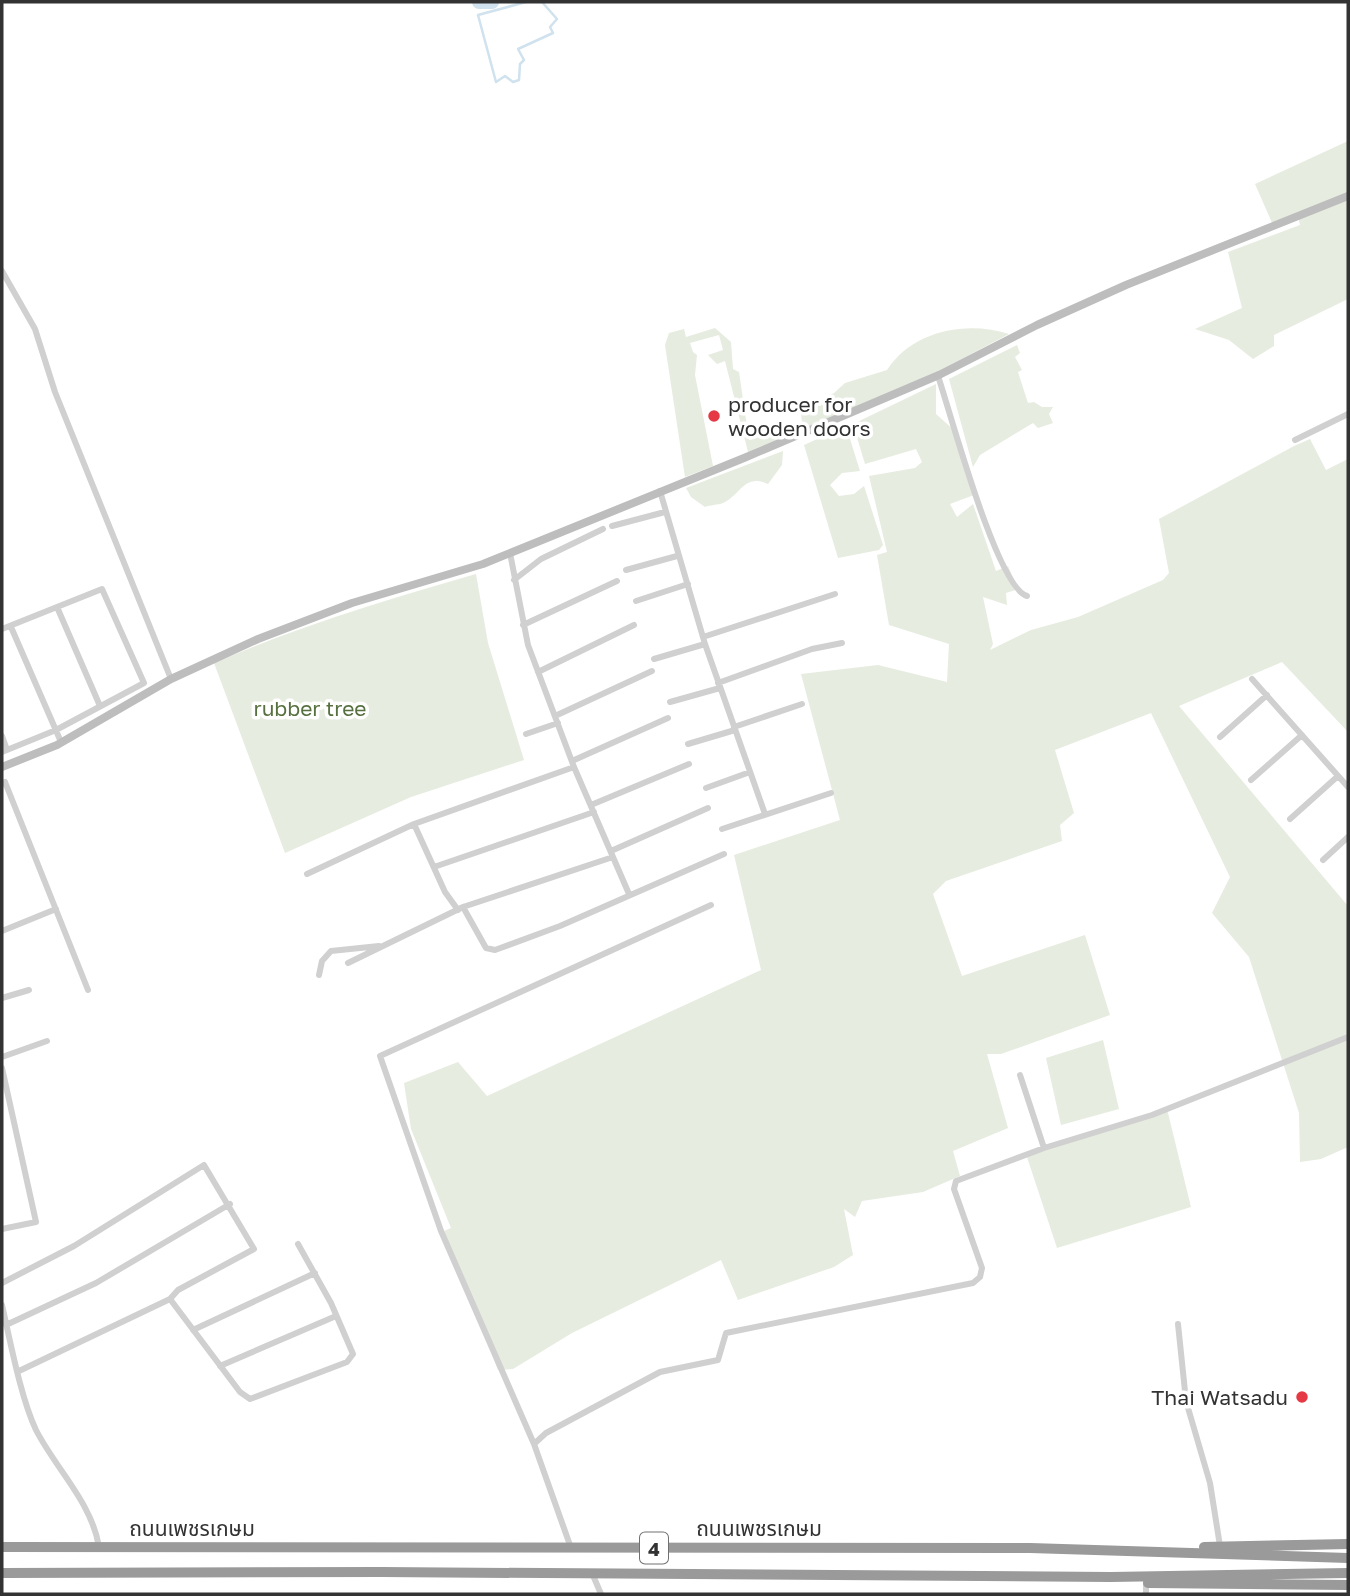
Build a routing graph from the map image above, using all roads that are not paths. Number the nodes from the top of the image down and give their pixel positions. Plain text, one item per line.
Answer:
1 (1348, 196) edge
2 (2, 271) edge
3 (939, 376) junction
4 (1348, 414) edge
5 (1295, 440) dead end
6 (660, 491) junction
7 (665, 512) junction
8 (612, 526) dead end
9 (603, 529) dead end
10 (510, 553) junction
11 (677, 556) junction
12 (626, 570) dead end
13 (514, 580) junction
14 (617, 581) dead end
15 (688, 584) junction
16 (835, 594) dead end
17 (1027, 596) dead end
18 (636, 601) dead end
19 (57, 607) junction
20 (523, 625) junction
21 (634, 625) dead end
22 (11, 627) junction
23 (2, 629) edge
24 (704, 640) junction
25 (842, 643) dead end
26 (654, 659) dead end
27 (652, 671) dead end
28 (538, 672) junction
29 (171, 678) junction
30 (1252, 678) dead end
31 (719, 686) junction
32 (1267, 695) junction
33 (670, 702) dead end
34 (802, 704) dead end
35 (100, 706) junction
36 (668, 718) dead end
37 (556, 720) junction
38 (734, 729) junction
39 (56, 730) junction
40 (526, 734) dead end
41 (1302, 735) junction
42 (2, 736) edge
43 (1220, 737) dead end
44 (61, 742) junction
45 (688, 744) dead end
46 (5, 751) edge
47 (573, 764) junction
48 (690, 764) dead end
49 (2, 767) edge
50 (750, 772) junction
51 (1338, 776) junction
52 (1251, 779) dead end
53 (2, 783) edge
54 (1348, 787) edge
55 (706, 788) dead end
56 (831, 793) dead end
57 (708, 808) dead end
58 (592, 809) junction
59 (765, 814) junction
60 (1290, 819) dead end
61 (414, 824) junction
62 (722, 829) dead end
63 (1348, 837) edge
64 (612, 854) junction
65 (724, 854) dead end
66 (1323, 860) dead end
67 (434, 867) junction
68 (307, 874) dead end
69 (629, 894) junction
70 (711, 905) dead end
71 (56, 909) junction
72 (460, 909) junction
73 (2, 931) edge
74 (384, 946) junction
75 (348, 963) dead end
76 (319, 975) dead end
77 (29, 990) dead end
78 (88, 990) dead end
79 (2, 998) edge
80 (1348, 1037) edge
81 (47, 1041) dead end
82 (2, 1057) edge
83 (2, 1068) edge
84 (1020, 1075) dead end
85 (1044, 1148) junction
86 (230, 1203) junction
87 (2, 1229) edge
88 (298, 1244) dead end
89 (315, 1273) junction
90 (2, 1283) edge
91 (170, 1299) junction
92 (2, 1305) edge
93 (336, 1315) junction
94 (1178, 1324) dead end
95 (6, 1325) junction
96 (193, 1330) junction
97 (220, 1366) junction
98 (19, 1371) junction
99 (534, 1444) junction
100 (1348, 1544) edge
101 (1220, 1546) junction
102 (2, 1547) edge
103 (99, 1547) junction
104 (571, 1548) junction
105 (1145, 1550) junction
106 (1348, 1558) edge
107 (2, 1573) edge
108 (592, 1573) junction
109 (1348, 1573) edge
110 (1111, 1577) junction
111 (1348, 1585) edge
112 (1146, 1589) edge
113 (601, 1594) edge

1 - 3 street
2 - 29 street
3 - 6 street
3 - 17 street
4 - 5 street
6 - 7 street
6 - 10 street
7 - 8 street
7 - 11 street
9 - 13 street
10 - 13 street
10 - 29 street
11 - 12 street
11 - 15 street
13 - 20 street
14 - 20 street
15 - 18 street
15 - 24 street
16 - 24 street
19 - 22 street
19 - 35 street
19 - 35 street
20 - 28 street
21 - 28 street
22 - 23 street
22 - 39 street
24 - 26 street
24 - 31 street
25 - 31 street
27 - 37 street
28 - 37 street
29 - 44 street
30 - 32 street
31 - 33 street
31 - 38 street
32 - 41 street
32 - 43 street
34 - 38 street
35 - 39 street
36 - 47 street
37 - 40 street
37 - 47 street
38 - 45 street
38 - 50 street
39 - 44 street
39 - 46 street
41 - 51 street
41 - 52 street
42 - 46 street
44 - 49 street
47 - 58 street
47 - 61 street
48 - 58 street
50 - 55 street
50 - 59 street
51 - 54 street
51 - 60 street
53 - 71 street
56 - 59 street
57 - 64 street
58 - 64 street
58 - 67 street
59 - 62 street
61 - 67 street
61 - 68 street
63 - 66 street
64 - 69 street
64 - 72 street
65 - 69 street
67 - 72 street
69 - 72 street
70 - 99 street
71 - 73 street
71 - 78 street
72 - 74 street
74 - 75 street
74 - 76 street
77 - 79 street
80 - 85 street
81 - 82 street
83 - 87 street
84 - 85 street
85 - 99 street
86 - 90 street
86 - 91 street
86 - 95 street
88 - 89 street
89 - 93 street
89 - 96 street
91 - 96 street
91 - 98 street
92 - 95 street
93 - 97 street
93 - 97 street
94 - 101 street
95 - 98 street
96 - 97 street
98 - 103 street
99 - 104 street
100 - 101 highway
101 - 105 highway
102 - 103 highway, ถนนเพชรเกษม / 4
103 - 104 highway, ถนนเพชรเกษม / 4
104 - 105 highway, ถนนเพชรเกษม / 4
105 - 106 highway, ถนนเพชรเกษม / 4
107 - 108 highway, ถนนเพชรเกษม / 4
108 - 110 highway, ถนนเพชรเกษม / 4
108 - 113 street
109 - 110 highway, ถนนเพชรเกษม / 4
110 - 112 highway
111 - 112 highway

